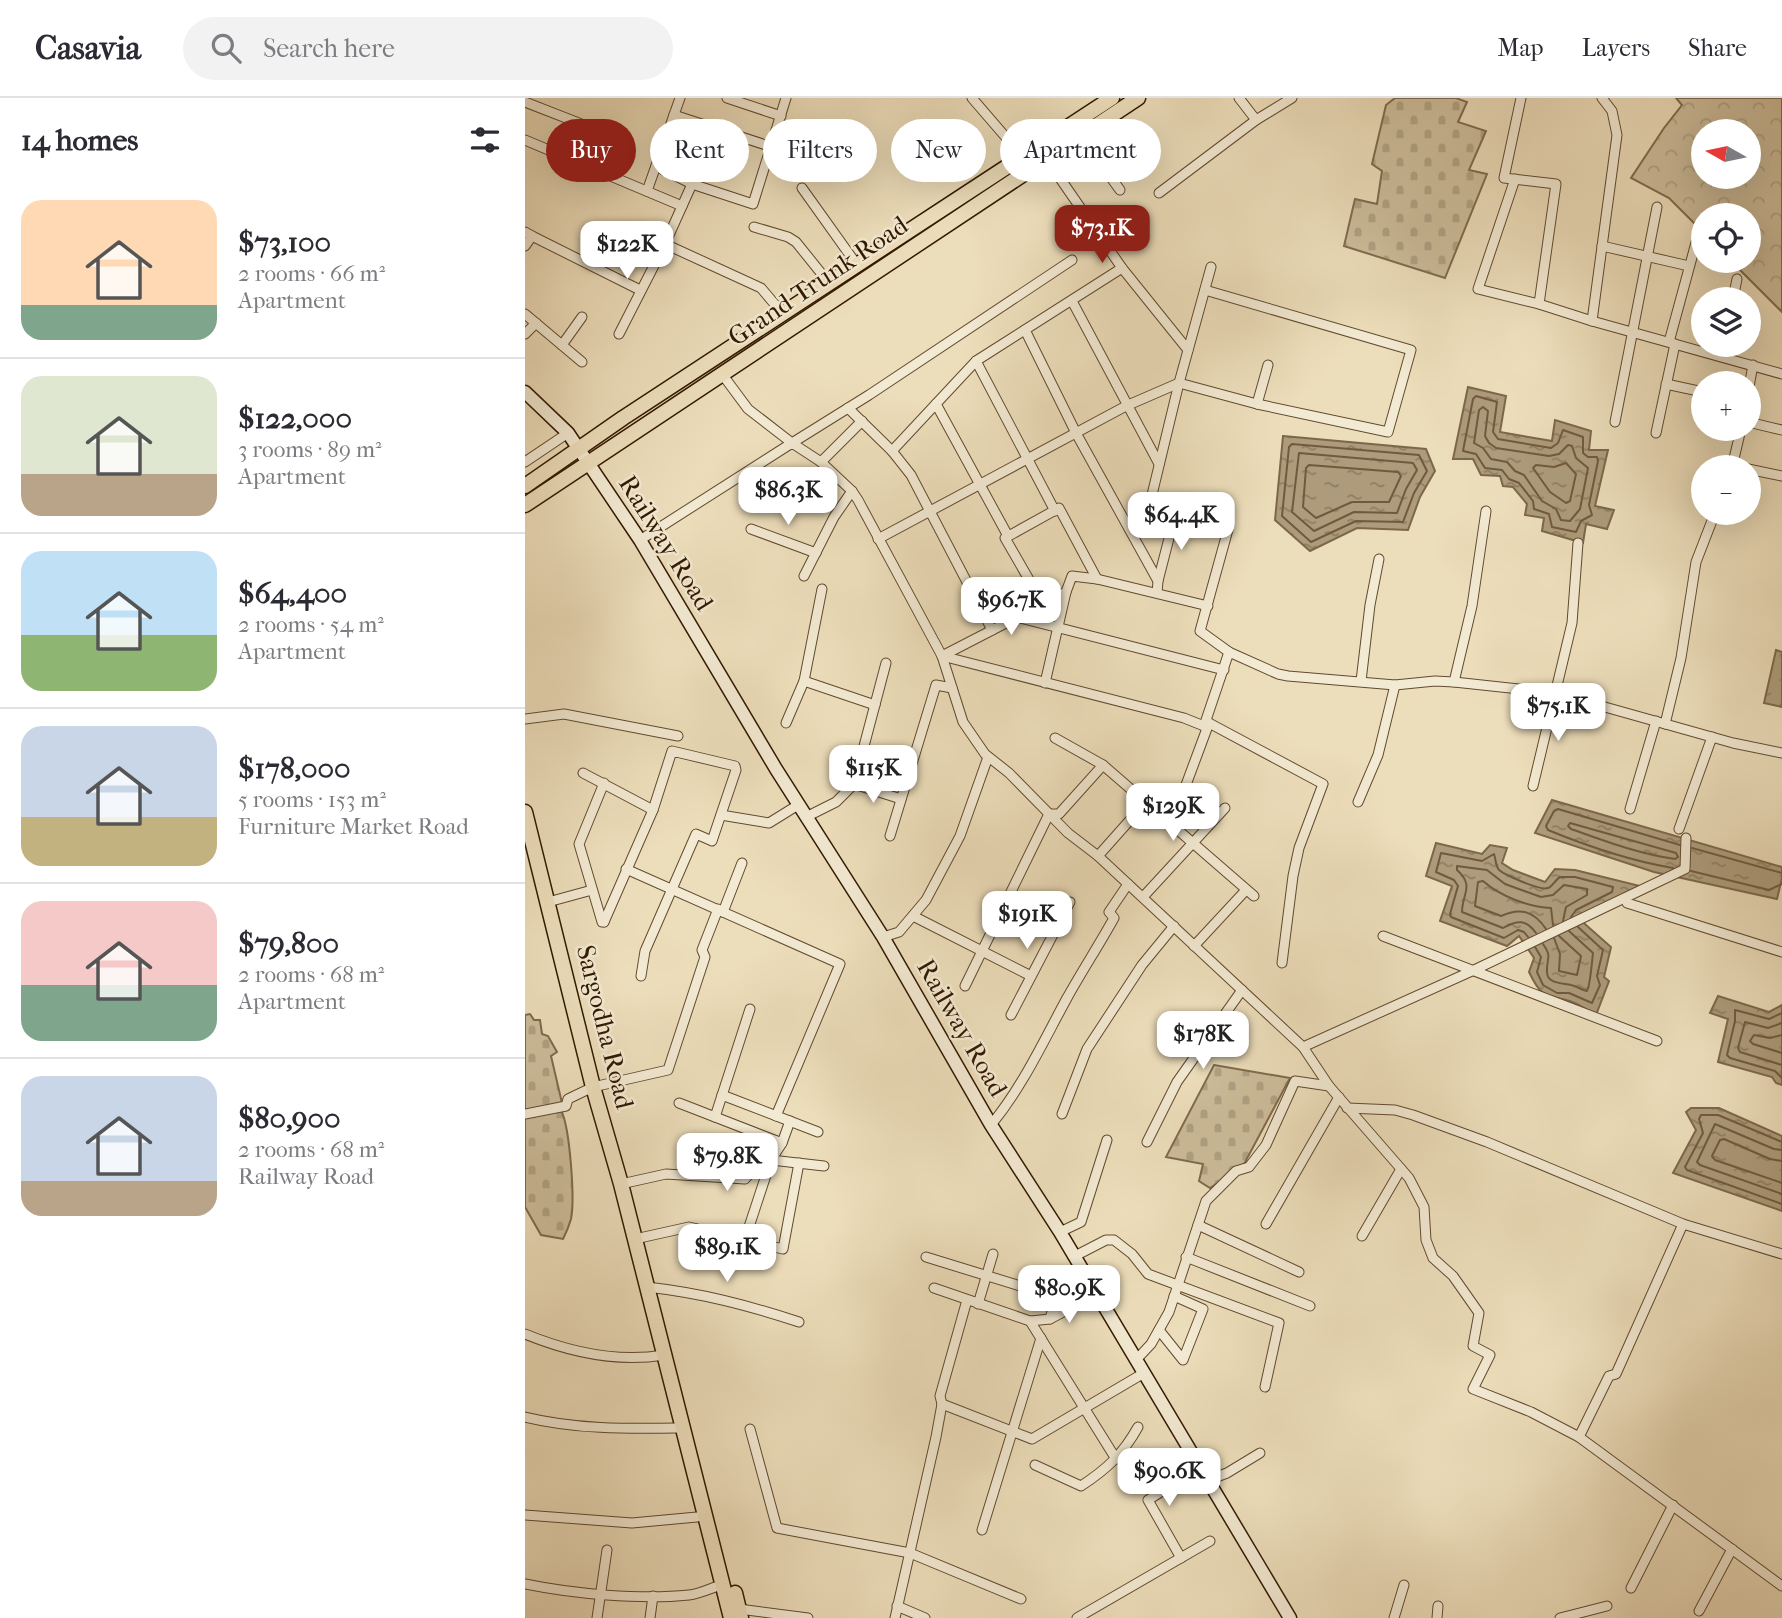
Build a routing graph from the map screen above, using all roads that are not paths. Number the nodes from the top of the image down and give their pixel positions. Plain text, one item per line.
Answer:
1 (680, 98) edge
2 (727, 98) edge
3 (786, 98) edge
4 (972, 98) edge
5 (1112, 98) edge
6 (1138, 98) edge
7 (1239, 98) edge
8 (1292, 98) edge
9 (1521, 98) edge
10 (1602, 98) edge
11 (525, 102) edge
12 (674, 116) junction
13 (781, 116) junction
14 (569, 119) edge
15 (673, 119) edge
16 (780, 119) edge
17 (1079, 119) edge
18 (1105, 119) edge
19 (1256, 120) junction
20 (1000, 130) edge
21 (525, 140) edge
22 (763, 144) edge
23 (1000, 171) edge
24 (763, 174) edge
25 (1515, 179) junction
26 (650, 182) edge
27 (688, 182) edge
28 (1010, 182) edge
29 (1063, 182) edge
30 (1114, 182) edge
31 (692, 184) junction
32 (802, 188) dead end
33 (1120, 190) dead end
34 (647, 191) junction
35 (1159, 193) dead end
36 (682, 206) junction
37 (1657, 207) dead end
38 (930, 217) junction
39 (754, 227) dead end
40 (937, 230) junction
41 (528, 234) edge
42 (665, 244) junction
43 (525, 246) edge
44 (1602, 246) junction
45 (1648, 257) junction
46 (1691, 259) edge
47 (1072, 260) dead end
48 (857, 265) junction
49 (1689, 266) junction
50 (1212, 267) dead end
51 (1122, 268) junction
52 (1737, 279) dead end
53 (829, 284) junction
54 (1735, 287) edge
55 (640, 290) junction
56 (1205, 290) junction
57 (1072, 301) junction
58 (1539, 304) junction
59 (525, 314) edge
60 (783, 314) junction
61 (582, 317) dead end
62 (1592, 321) junction
63 (536, 323) junction
64 (1025, 330) junction
65 (1633, 332) junction
66 (525, 334) edge
67 (619, 334) dead end
68 (1672, 343) junction
69 (562, 345) junction
70 (1691, 348) edge
71 (1188, 350) junction
72 (1724, 357) edge
73 (976, 361) junction
74 (582, 362) dead end
75 (1268, 365) dead end
76 (1753, 365) junction
77 (1752, 371) edge
78 (722, 374) junction
79 (1782, 374) edge
80 (1179, 383) junction
81 (1666, 384) junction
82 (1691, 389) edge
83 (525, 392) edge
84 (936, 404) junction
85 (1257, 404) junction
86 (1126, 405) junction
87 (848, 408) junction
88 (862, 421) junction
89 (1615, 422) dead end
90 (1761, 425) edge
91 (1782, 430) edge
92 (568, 433) junction
93 (1076, 433) junction
94 (1656, 433) dead end
95 (792, 443) junction
96 (580, 448) junction
97 (892, 451) junction
98 (1028, 458) junction
99 (525, 462) edge
100 (821, 462) junction
101 (590, 464) junction
102 (1159, 464) junction
103 (1761, 472) edge
104 (1782, 476) edge
105 (980, 484) junction
106 (525, 486) edge
107 (852, 491) junction
108 (525, 505) edge
109 (1055, 510) junction
110 (930, 511) junction
111 (1486, 511) dead end
112 (1175, 515) junction
113 (1710, 525) edge
114 (751, 529) dead end
115 (1008, 536) junction
116 (879, 539) junction
117 (640, 540) junction
118 (1578, 543) dead end
119 (815, 553) junction
120 (1380, 559) dead end
121 (804, 576) dead end
122 (1097, 579) junction
123 (1158, 581) junction
124 (822, 589) dead end
125 (1066, 592) junction
126 (1157, 593) junction
127 (1043, 604) junction
128 (1208, 606) junction
129 (1017, 617) junction
130 (1059, 626) junction
131 (992, 630) junction
132 (1229, 652) junction
133 (942, 656) junction
134 (886, 663) dead end
135 (1224, 670) junction
136 (804, 681) junction
137 (1361, 681) junction
138 (1045, 682) junction
139 (1454, 682) junction
140 (1395, 685) junction
141 (952, 688) junction
142 (1555, 693) junction
143 (875, 705) junction
144 (525, 719) edge
145 (786, 723) dead end
146 (1660, 723) junction
147 (1206, 724) junction
148 (678, 736) dead end
149 (1712, 737) junction
150 (1055, 738) dead end
151 (1782, 752) edge
152 (988, 757) junction
153 (1103, 765) junction
154 (583, 773) dead end
155 (604, 783) junction
156 (854, 784) junction
157 (1533, 786) dead end
158 (901, 799) junction
159 (1358, 802) dead end
160 (1146, 803) junction
161 (799, 805) junction
162 (1225, 808) dead end
163 (1630, 809) dead end
164 (653, 810) junction
165 (525, 812) edge
166 (1049, 814) junction
167 (721, 815) junction
168 (806, 817) junction
169 (1168, 821) junction
170 (1679, 830) dead end
171 (890, 836) dead end
172 (1686, 838) dead end
173 (1193, 844) junction
174 (1098, 856) junction
175 (742, 863) dead end
176 (626, 869) junction
177 (1128, 884) junction
178 (672, 889) junction
179 (592, 890) junction
180 (1143, 897) junction
181 (548, 902) junction
182 (1070, 902) dead end
183 (1627, 903) dead end
184 (721, 910) junction
185 (913, 916) junction
186 (1174, 926) junction
187 (1383, 936) dead end
188 (883, 937) junction
189 (1194, 946) junction
190 (982, 950) junction
191 (1782, 952) edge
192 (1282, 963) dead end
193 (1472, 971) junction
194 (641, 976) dead end
195 (1031, 976) junction
196 (965, 986) dead end
197 (1242, 990) junction
198 (750, 1009) dead end
199 (1011, 1014) dead end
200 (1657, 1041) dead end
201 (1303, 1047) junction
202 (1329, 1086) junction
203 (593, 1087) junction
204 (722, 1095) junction
205 (1339, 1097) junction
206 (679, 1103) dead end
207 (1347, 1108) junction
208 (525, 1114) edge
209 (1062, 1114) dead end
210 (776, 1116) junction
211 (716, 1117) junction
212 (790, 1121) junction
213 (991, 1125) junction
214 (818, 1132) dead end
215 (1107, 1140) dead end
216 (1147, 1142) dead end
217 (782, 1143) junction
218 (771, 1160) junction
219 (799, 1163) junction
220 (824, 1166) dead end
221 (1401, 1169) junction
222 (621, 1184) junction
223 (1266, 1224) dead end
224 (1683, 1224) junction
225 (1198, 1225) junction
226 (1060, 1232) junction
227 (1362, 1236) dead end
228 (635, 1239) junction
229 (745, 1240) junction
230 (993, 1254) dead end
231 (1782, 1254) edge
232 (1075, 1256) junction
233 (926, 1257) dead end
234 (1186, 1257) junction
235 (1299, 1272) dead end
236 (986, 1275) junction
237 (1060, 1280) dead end
238 (1178, 1284) junction
239 (647, 1287) junction
240 (934, 1288) dead end
241 (1097, 1294) junction
242 (1174, 1296) junction
243 (1056, 1297) junction
244 (967, 1300) junction
245 (978, 1304) junction
246 (1310, 1306) dead end
247 (1050, 1319) junction
248 (1030, 1321) junction
249 (799, 1322) dead end
250 (1159, 1330) junction
251 (525, 1334) edge
252 (1041, 1338) junction
253 (664, 1355) junction
254 (1136, 1360) junction
255 (1144, 1373) junction
256 (1265, 1387) dead end
257 (942, 1404) junction
258 (1084, 1408) junction
259 (525, 1417) edge
260 (678, 1422) junction
261 (1138, 1427) dead end
262 (750, 1429) dead end
263 (1013, 1432) junction
264 (1579, 1437) junction
265 (1260, 1453) dead end
266 (1116, 1459) junction
267 (1035, 1465) dead end
268 (1199, 1468) junction
269 (1206, 1481) junction
270 (1673, 1505) junction
271 (525, 1515) edge
272 (697, 1517) junction
273 (982, 1530) dead end
274 (1210, 1541) dead end
275 (1733, 1549) junction
276 (607, 1550) dead end
277 (910, 1553) junction
278 (1181, 1558) junction
279 (525, 1584) edge
280 (1404, 1584) dead end
281 (1782, 1586) edge
282 (715, 1587) junction
283 (1631, 1588) dead end
284 (602, 1593) junction
285 (653, 1596) junction
286 (1021, 1599) dead end
287 (897, 1606) junction
288 (1438, 1606) dead end
289 (1607, 1606) dead end
290 (1699, 1611) dead end
291 (737, 1615) edge
292 (597, 1618) edge
293 (650, 1618) edge
294 (723, 1618) edge
295 (808, 1618) edge
296 (895, 1618) edge
297 (925, 1618) edge
298 (1077, 1618) edge
299 (1290, 1618) edge
300 (1394, 1618) edge
301 (1437, 1618) edge
302 (1560, 1618) edge

1 - 12 street
2 - 13 street
3 - 13 street
4 - 20 street
5 - 17 main road, Grand Trunk Road
6 - 18 main road, Grand Trunk Road
7 - 19 street
8 - 19 street
9 - 25 street
10 - 44 street
11 - 14 street
12 - 15 street
12 - 22 street
13 - 16 street
19 - 35 street
21 - 34 street
23 - 38 main road, Grand Trunk Road
24 - 31 street
25 - 58 street
25 - 58 street
26 - 34 street
27 - 31 street
28 - 40 main road, Grand Trunk Road
29 - 51 street
30 - 33 street
31 - 36 street
32 - 48 street
34 - 36 street
36 - 42 street
37 - 45 street
38 - 40 main road
38 - 48 main road, Grand Trunk Road
39 - 53 street
40 - 78 main road, Grand Trunk Road
41 - 43 street
41 - 55 street
42 - 55 street
42 - 60 street
44 - 45 street
44 - 62 street
45 - 49 street
45 - 65 street
46 - 49 street
47 - 87 street
48 - 53 main road, Grand Trunk Road
49 - 68 street
50 - 56 street
51 - 57 street
51 - 71 street
52 - 54 street
53 - 60 main road, Grand Trunk Road
55 - 67 street
56 - 71 street
56 - 85 street
57 - 64 street
57 - 86 street
58 - 62 street
59 - 63 street
60 - 96 main road, Grand Trunk Road
61 - 69 street
62 - 65 street
63 - 66 street
63 - 69 street
64 - 73 street
64 - 93 street
65 - 68 street
65 - 89 street
68 - 70 street
68 - 81 street
69 - 74 street
71 - 80 street
72 - 76 street
73 - 84 street
73 - 98 street
75 - 85 street
76 - 77 street
76 - 79 street
78 - 95 street
78 - 101 main road, Grand Trunk Road
80 - 85 street
80 - 86 street
80 - 102 street
81 - 82 street
81 - 94 street
83 - 92 street, Railway Road
84 - 97 street
84 - 105 street
86 - 93 street
86 - 102 street
87 - 88 street
87 - 95 street
88 - 97 street
88 - 100 street
90 - 91 street
92 - 96 street, Railway Road
92 - 99 street
93 - 98 street
93 - 123 street
95 - 100 street
95 - 117 street
96 - 101 street, Railway Road
96 - 106 main road, Grand Trunk Road
97 - 110 street
98 - 105 street
98 - 109 street
100 - 107 street
101 - 108 main road, Grand Trunk Road
101 - 117 street, Railway Road
102 - 112 street
103 - 104 street
105 - 110 street
105 - 115 street
107 - 116 street
107 - 119 street
109 - 115 street
109 - 122 street
110 - 116 street
110 - 131 street
111 - 139 street
112 - 123 street
112 - 128 street
113 - 146 street
114 - 119 street
115 - 127 street
116 - 133 street
117 - 161 street, Railway Road
118 - 142 street
119 - 121 street
120 - 137 street
122 - 125 street
122 - 126 street
123 - 126 street
124 - 136 street
125 - 127 street
125 - 130 street
126 - 128 street
127 - 129 street
128 - 132 street
129 - 130 street
129 - 131 street
130 - 135 street
130 - 138 street
131 - 133 street
132 - 135 street
132 - 137 street
133 - 138 street
133 - 141 street
134 - 143 street
135 - 147 street
136 - 143 street
136 - 145 street
137 - 140 street
138 - 147 street
139 - 140 street
139 - 142 street
140 - 159 street
141 - 152 street
141 - 158 street
142 - 146 street
142 - 157 street
143 - 156 street
144 - 148 street
146 - 149 street
146 - 163 street
147 - 169 street
147 - 192 street
149 - 151 street
149 - 170 street
150 - 153 street
152 - 166 street
152 - 185 street
153 - 160 street
153 - 166 street
154 - 155 street
155 - 164 street
155 - 179 street
156 - 158 street
156 - 168 street
158 - 171 street
160 - 169 street
160 - 174 street
161 - 167 street
161 - 168 street, Railway Road
162 - 173 street
164 - 167 street
164 - 176 street
165 - 181 main road, Sargodha Road
166 - 174 street
166 - 190 street
167 - 178 street
168 - 188 street, Railway Road
169 - 173 street
172 - 193 street
173 - 180 street
173 - 189 street
174 - 177 street
175 - 184 street
176 - 178 street
176 - 179 street
177 - 180 street
177 - 213 street
178 - 184 street
178 - 194 street
179 - 181 street
180 - 186 street
181 - 203 main road, Sargodha Road
182 - 195 street
183 - 191 street
184 - 203 street
184 - 210 street
185 - 188 street
185 - 190 street
186 - 189 street
186 - 209 street
187 - 193 street
188 - 213 street, Railway Road
189 - 197 street
190 - 195 street
190 - 196 street
193 - 200 street
193 - 201 street
195 - 199 street
197 - 201 street
197 - 216 street
198 - 204 street
201 - 202 street
202 - 205 street
202 - 225 street
203 - 208 street
203 - 222 main road, Sargodha Road
204 - 210 street
204 - 211 street
205 - 207 street
205 - 223 street
206 - 211 street
207 - 221 street
207 - 224 street
210 - 212 street
211 - 217 street
212 - 214 street
212 - 217 street
213 - 226 street, Railway Road
215 - 226 street
217 - 218 street
218 - 219 street
218 - 222 street
218 - 229 street
219 - 220 street
219 - 229 street
221 - 227 street
221 - 264 street
222 - 228 main road, Sargodha Road
224 - 231 street
224 - 264 street
225 - 234 street
225 - 235 street
226 - 232 street, Railway Road
228 - 229 street
228 - 239 main road, Sargodha Road
230 - 236 street
232 - 238 street
232 - 241 street, Railway Road
233 - 236 street
234 - 238 street
234 - 246 street
236 - 243 street
236 - 245 street
237 - 243 street
238 - 242 street
238 - 256 street
239 - 249 street
239 - 253 main road, Sargodha Road
240 - 244 street
241 - 247 street
241 - 254 street, Railway Road
242 - 250 street
242 - 250 street
243 - 247 street
244 - 245 street
244 - 257 street
245 - 248 street
247 - 248 street
248 - 252 street
250 - 254 street
251 - 253 street
252 - 258 street
252 - 263 street
253 - 260 main road, Sargodha Road
254 - 255 street, Railway Road
255 - 258 street
255 - 268 street, Railway Road
257 - 263 street
257 - 277 street
258 - 263 street
258 - 266 street
259 - 260 street
260 - 272 main road
260 - 291 main road
261 - 266 street
262 - 277 street
263 - 273 street
264 - 270 street
265 - 269 street
266 - 267 street
268 - 269 street, Railway Road
268 - 278 street
269 - 299 street, Railway Road
270 - 275 street
270 - 283 street
271 - 272 street
272 - 282 main road
274 - 278 street
275 - 281 street
275 - 290 street
276 - 284 street
277 - 286 street
277 - 287 street
278 - 298 street
279 - 284 street
280 - 300 street
282 - 285 street
282 - 294 main road
284 - 285 street
284 - 292 street
285 - 293 street
287 - 296 street
287 - 297 street
288 - 301 street
289 - 302 street
291 - 295 street

